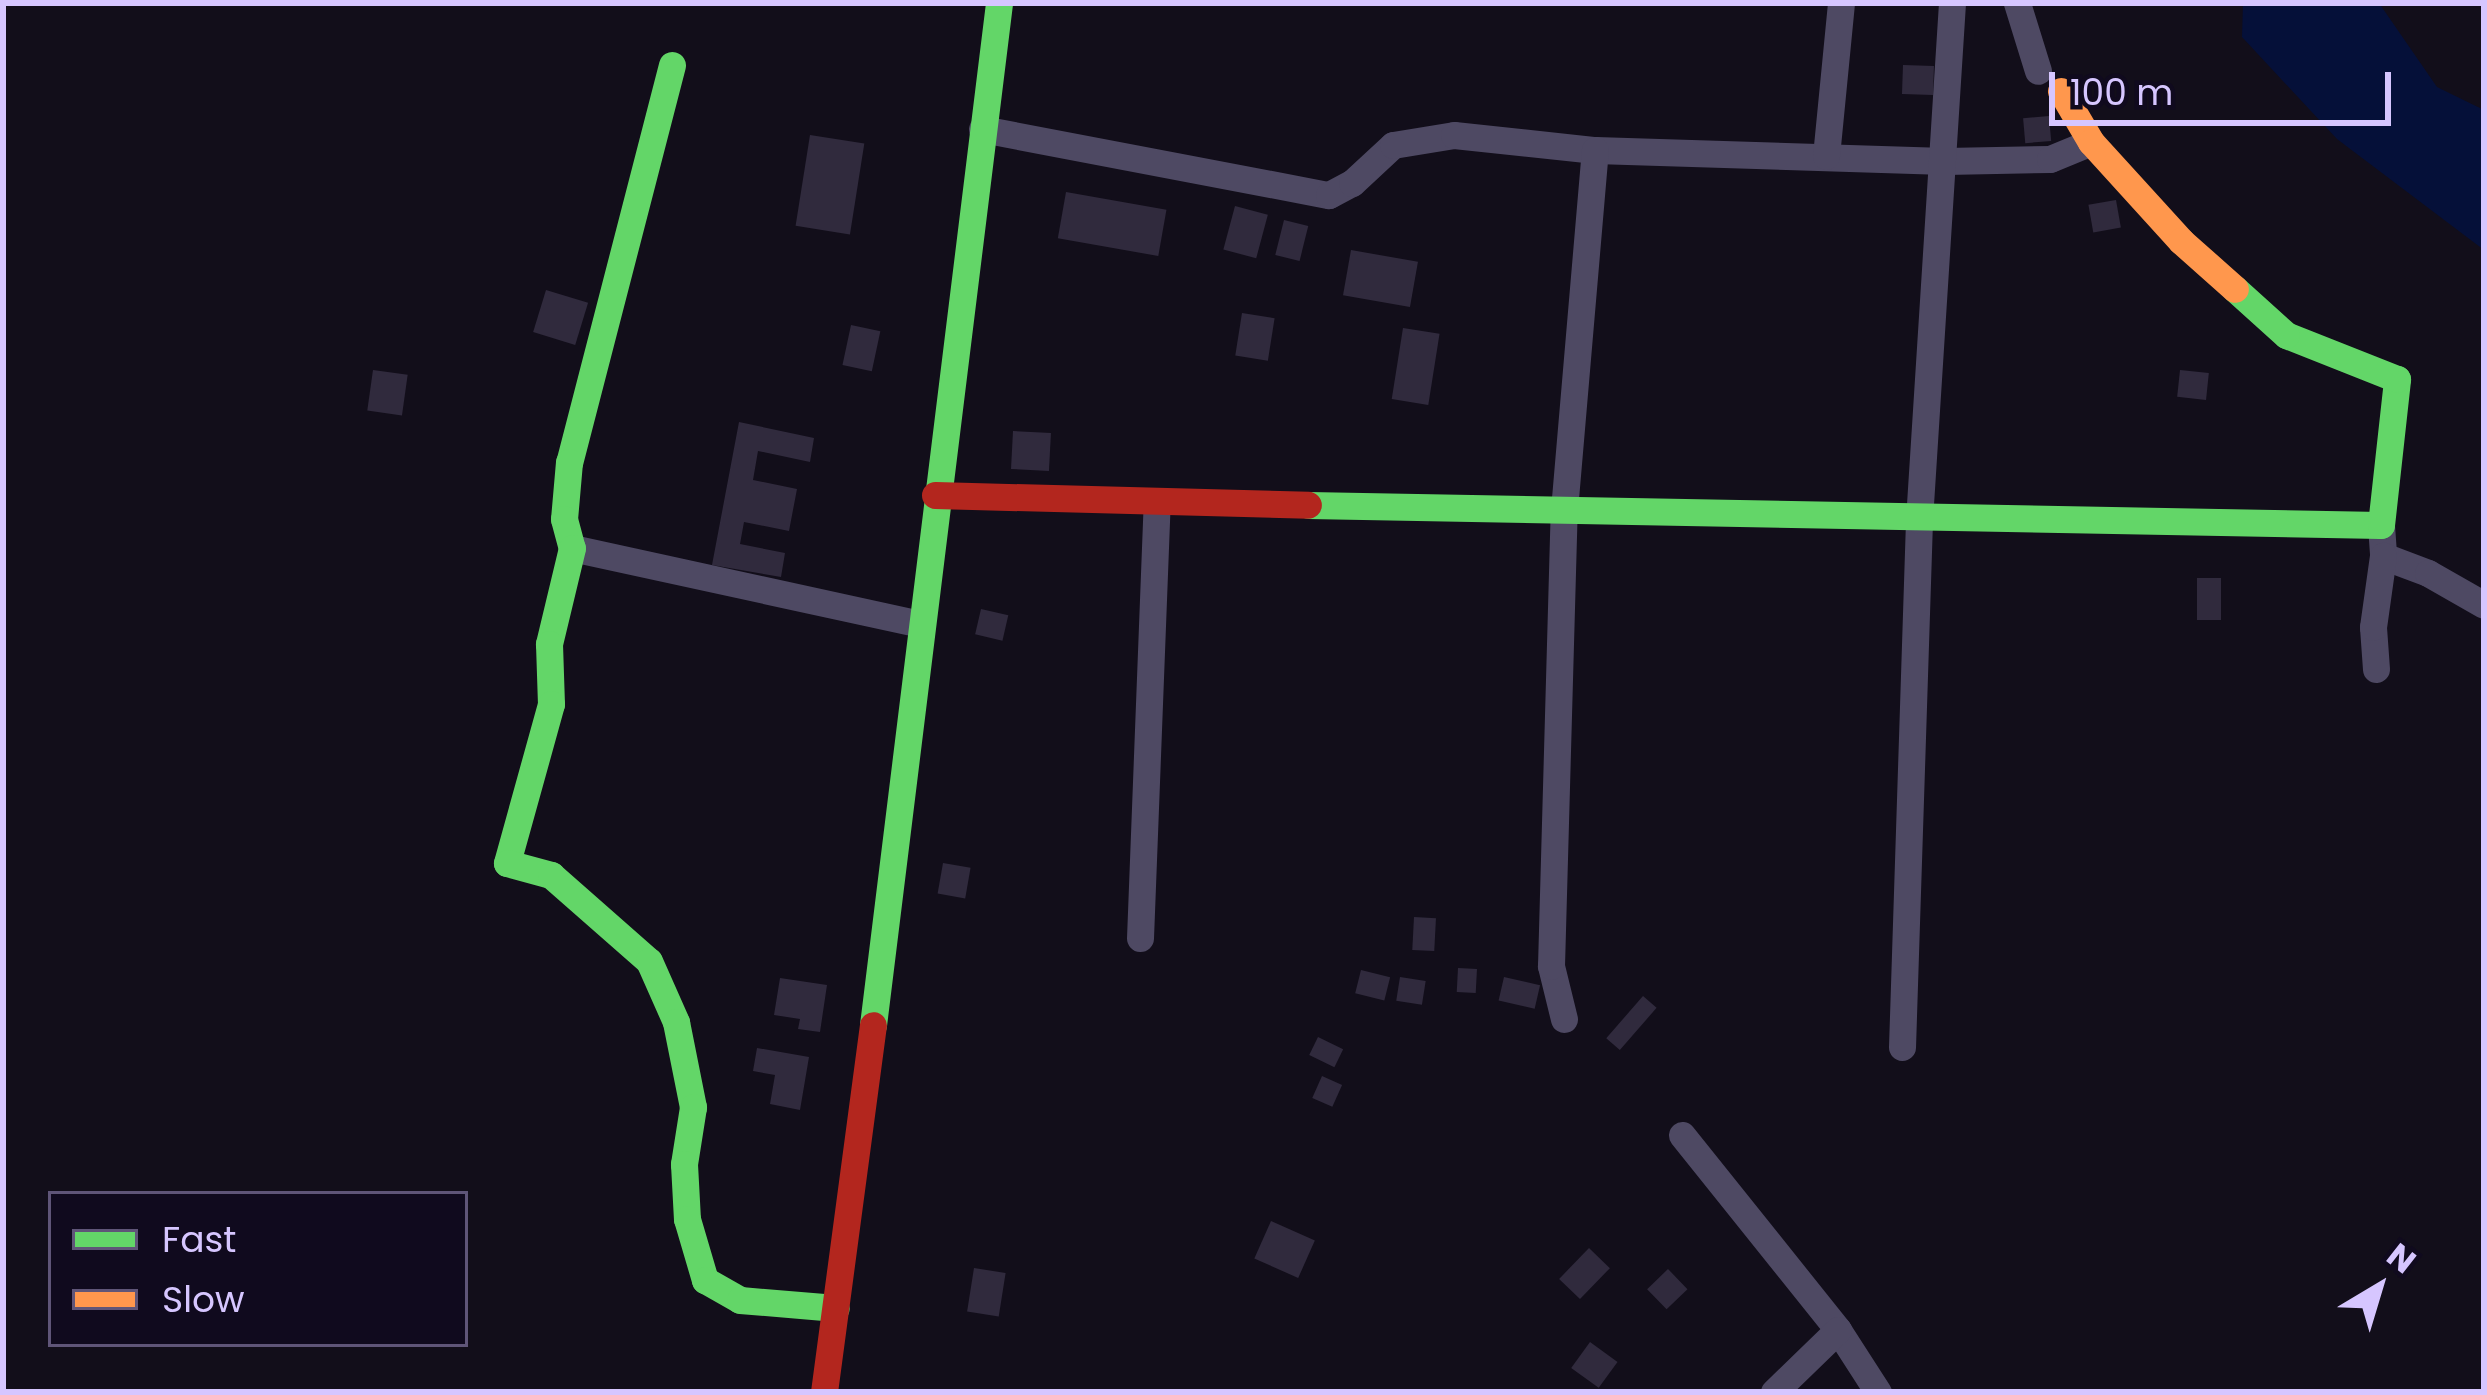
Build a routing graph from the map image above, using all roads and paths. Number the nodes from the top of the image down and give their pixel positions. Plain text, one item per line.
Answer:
1 (999, 3) edge
2 (1841, 3) edge
3 (1952, 3) edge
4 (2017, 3) edge
5 (673, 65) dead end
6 (2038, 71) dead end
7 (2061, 91) dead end
8 (982, 129) junction
9 (2091, 142) junction
10 (1595, 150) junction
11 (1826, 155) junction
12 (1945, 161) junction
13 (935, 495) junction
14 (1157, 501) junction
15 (1564, 510) junction
16 (1919, 520) junction
17 (2381, 525) junction
18 (572, 548) junction
19 (2384, 556) junction
20 (2484, 605) edge
21 (920, 624) junction
22 (2375, 668) dead end
23 (1140, 938) dead end
24 (1564, 1019) dead end
25 (1901, 1047) dead end
26 (1682, 1135) dead end
27 (836, 1308) junction
28 (1838, 1330) junction
29 (824, 1392) edge
30 (1774, 1392) edge
31 (1878, 1392) edge

1 - 8 street
2 - 11 street
3 - 12 street
4 - 6 street
5 - 18 street
7 - 9 street
8 - 10 street
8 - 13 street
9 - 12 street
9 - 17 street
10 - 11 street
10 - 15 street
11 - 12 street
12 - 16 street
13 - 14 street
13 - 21 street
14 - 15 street
14 - 23 street
15 - 16 street
15 - 24 street
16 - 17 street
16 - 25 street
17 - 19 street
18 - 21 street
18 - 27 street
19 - 20 street
19 - 22 street
21 - 27 street
26 - 28 street
27 - 29 street
28 - 30 street
28 - 31 street

